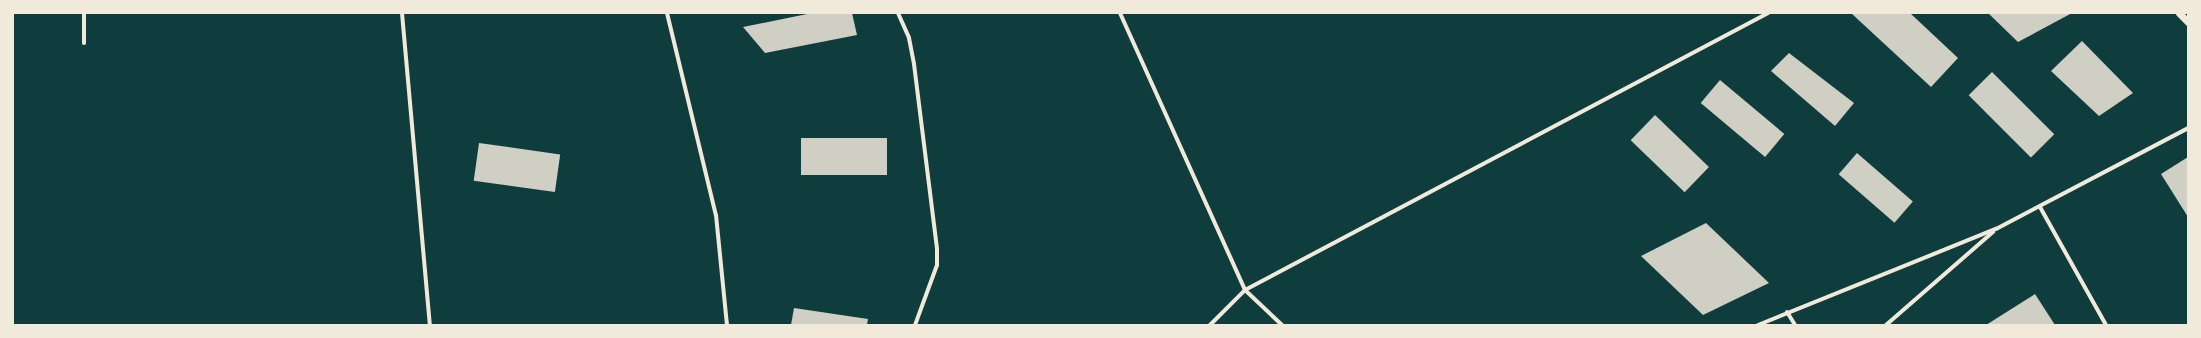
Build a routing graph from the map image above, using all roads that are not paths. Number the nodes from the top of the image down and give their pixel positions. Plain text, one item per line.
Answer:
1 (84, 13) edge
2 (402, 13) edge
3 (667, 13) edge
4 (898, 13) edge
5 (1120, 13) edge
6 (1768, 13) edge
7 (2179, 13) edge
8 (1760, 15) edge
9 (2188, 22) edge
10 (84, 43) dead end
11 (2188, 128) edge
12 (2040, 207) junction
13 (1996, 229) junction
14 (1245, 290) junction
15 (1787, 312) junction
16 (430, 325) edge
17 (727, 325) edge
18 (915, 325) edge
19 (1210, 325) edge
20 (1282, 325) edge
21 (1758, 325) edge
22 (1795, 325) edge
23 (1886, 325) edge
24 (2106, 325) edge

1 - 10 street
2 - 16 street
3 - 17 street
4 - 18 street
5 - 14 street
6 - 8 street
7 - 9 street
8 - 14 street
11 - 12 street
12 - 13 street
12 - 24 street
13 - 15 street
13 - 23 street
14 - 19 street
14 - 20 street
15 - 21 street
15 - 22 street

